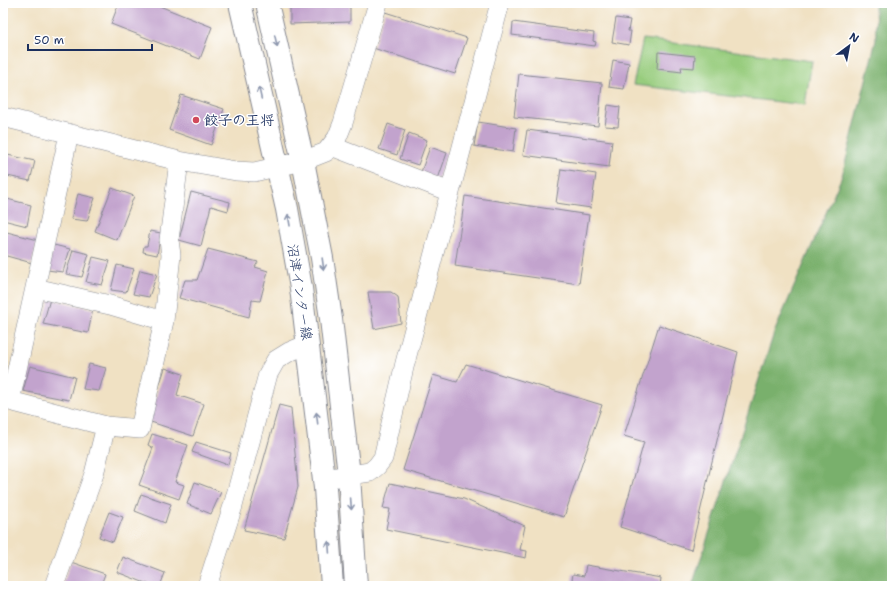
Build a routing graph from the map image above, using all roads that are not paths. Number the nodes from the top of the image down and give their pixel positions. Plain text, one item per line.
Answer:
1 (240, 3) edge
2 (267, 3) edge
3 (378, 3) edge
4 (500, 3) edge
5 (3, 117) edge
6 (70, 134) junction
7 (331, 146) junction
8 (179, 161) junction
9 (303, 162) junction
10 (278, 168) junction
11 (450, 192) junction
12 (35, 288) junction
13 (164, 321) junction
14 (308, 344) junction
15 (106, 426) junction
16 (349, 475) junction
17 (324, 479) junction
18 (54, 586) edge
19 (207, 586) edge
20 (332, 586) edge
21 (356, 586) edge

10 -> 1 main road, 沼津インター線
2 -> 9 main road, 沼津インター線
3 - 7 street
4 - 11 street
5 - 6 street
6 - 8 street
6 - 12 street
7 - 9 street
7 - 11 street
8 - 10 street
8 - 13 street
9 - 10 street
9 -> 16 main road, 沼津インター線
14 -> 10 main road, 沼津インター線
11 - 16 street
12 - 13 street
12 - 15 street
13 - 15 street
17 -> 14 main road, 沼津インター線
14 - 19 street
15 - 18 street
16 - 17 street
16 -> 21 main road, 沼津インター線
20 -> 17 main road, 沼津インター線

